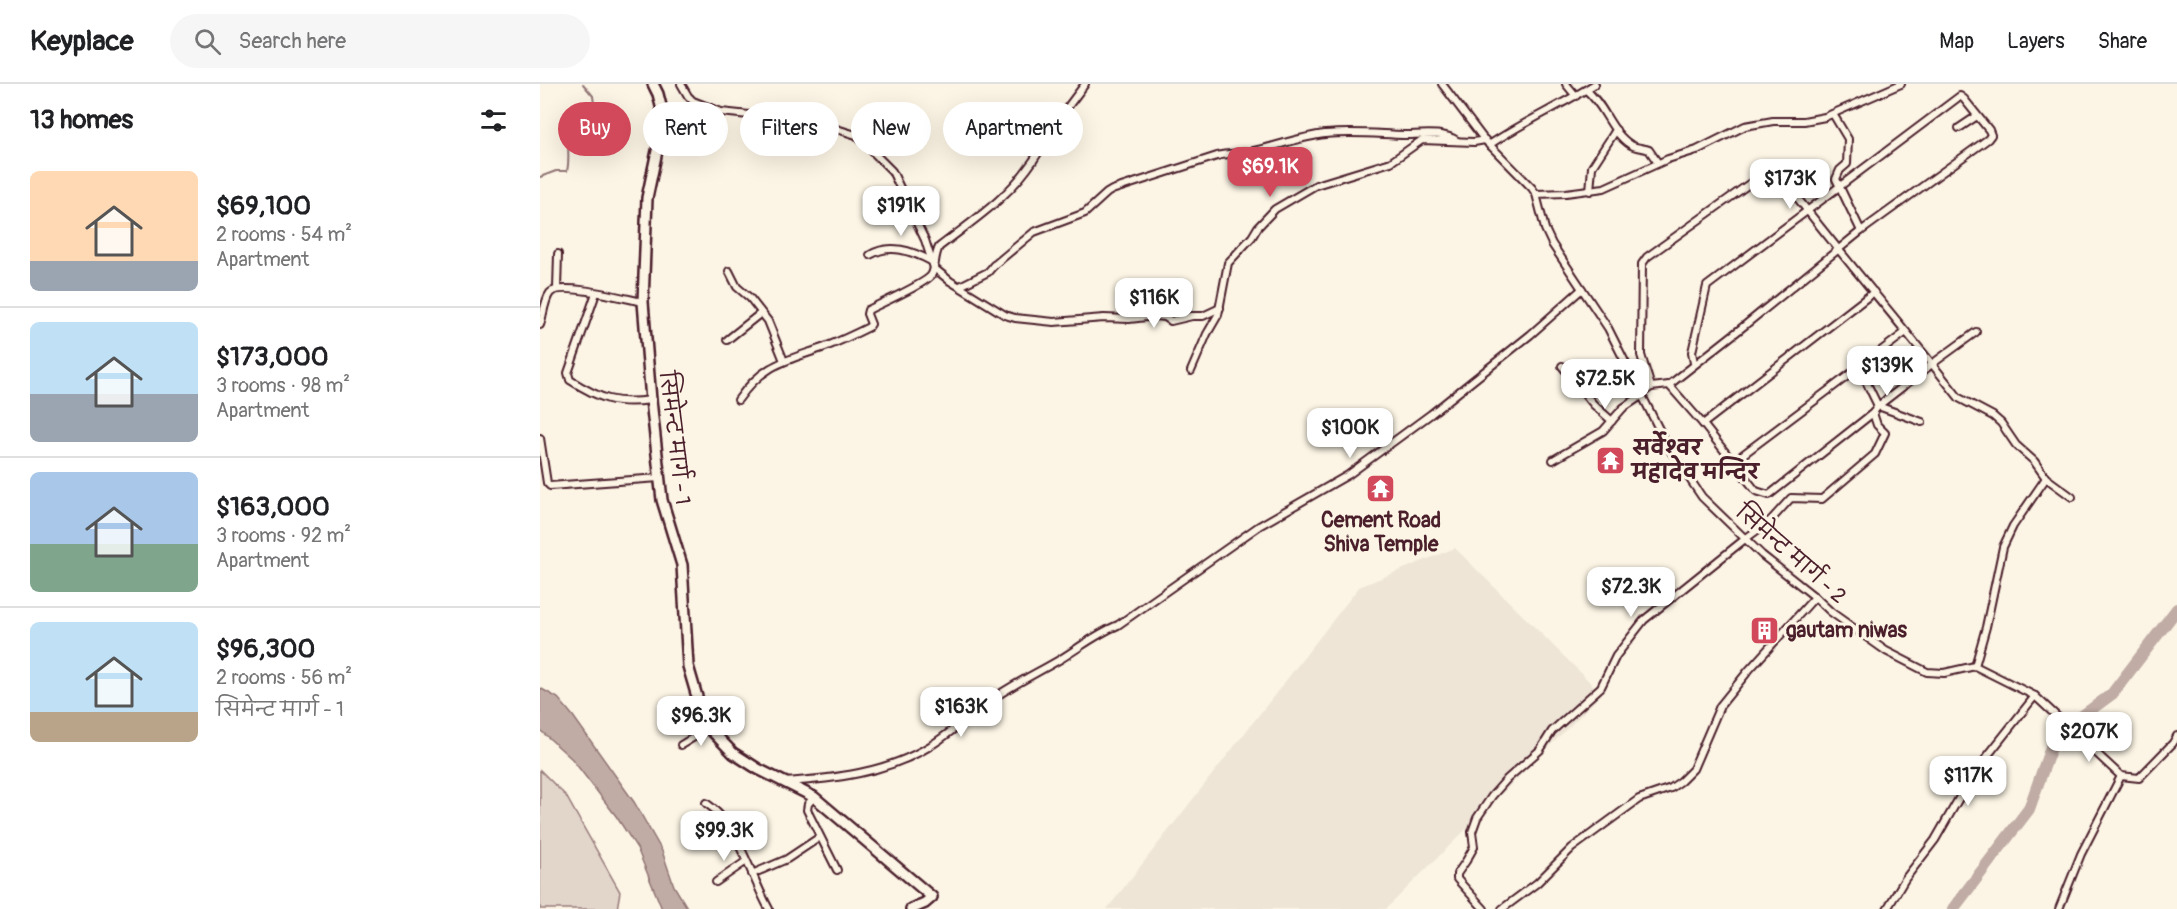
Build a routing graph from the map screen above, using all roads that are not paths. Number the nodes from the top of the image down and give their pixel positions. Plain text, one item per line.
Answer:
1 (653, 84) edge
2 (681, 84) edge
3 (1085, 84) edge
4 (1442, 84) edge
5 (1566, 84) edge
6 (1595, 84) edge
7 (1901, 84) edge
8 (1586, 90) junction
9 (1576, 96) junction
10 (1833, 114) junction
11 (1977, 116) junction
12 (1959, 128) dead end
13 (1616, 130) junction
14 (1457, 141) junction
15 (1487, 142) junction
16 (1658, 163) junction
17 (1840, 186) junction
18 (1590, 190) junction
19 (1536, 194) junction
20 (1808, 212) junction
21 (1861, 231) junction
22 (1839, 250) junction
23 (558, 254) dead end
24 (870, 255) dead end
25 (932, 265) junction
26 (729, 271) dead end
27 (960, 286) junction
28 (557, 289) junction
29 (1582, 289) junction
30 (1874, 292) junction
31 (596, 293) junction
32 (643, 302) junction
33 (1220, 308) junction
34 (761, 313) junction
35 (540, 325) edge
36 (1906, 332) junction
37 (1976, 332) dead end
38 (727, 340) dead end
39 (784, 361) junction
40 (1694, 363) junction
41 (1932, 364) junction
42 (1562, 366) dead end
43 (1859, 367) junction
44 (1191, 371) dead end
45 (1669, 385) junction
46 (1651, 387) junction
47 (1640, 395) junction
48 (651, 400) junction
49 (738, 400) dead end
50 (1878, 406) junction
51 (1873, 413) junction
52 (1612, 421) junction
53 (1922, 422) dead end
54 (1702, 424) junction
55 (540, 438) edge
56 (1553, 460) dead end
57 (1733, 462) junction
58 (659, 478) junction
59 (2046, 478) junction
60 (2072, 497) dead end
61 (1745, 538) junction
62 (1815, 597) junction
63 (1975, 666) junction
64 (2036, 696) junction
65 (709, 728) junction
66 (2176, 738) edge
67 (681, 746) dead end
68 (2121, 776) junction
69 (783, 782) junction
70 (814, 797) junction
71 (706, 803) dead end
72 (820, 837) junction
73 (745, 862) junction
74 (837, 870) dead end
75 (752, 874) junction
76 (716, 882) dead end
77 (769, 909) edge
78 (911, 909) edge
79 (1484, 909) edge
80 (1502, 909) edge
81 (1887, 909) edge
82 (2059, 909) edge

1 - 32 street, सिमेन्ट मार्ग - 1
2 - 25 street
3 - 25 street
4 - 15 street, सिमेन्ट मार्ग - 2
5 - 9 street
6 - 8 street
7 - 10 street
8 - 9 street
8 - 13 street
9 - 15 street
10 - 16 street
10 - 17 street
11 - 12 street
11 - 17 street
11 - 21 street
13 - 16 street
13 - 18 street
14 - 15 street
14 - 27 street
14 - 33 street
15 - 19 street, सिमेन्ट मार्ग - 2
16 - 18 street
17 - 20 street
17 - 21 street
18 - 19 street
19 - 29 street, सिमेन्ट मार्ग - 2
20 - 22 street
20 - 40 street
20 - 46 street
21 - 22 street
22 - 30 street
22 - 40 street
23 - 28 street
24 - 25 street
25 - 27 street
25 - 39 street
26 - 34 street
27 - 33 street
28 - 31 street
28 - 35 street
29 - 47 street, सिमेन्ट मार्ग - 2
29 - 69 street
30 - 36 street
30 - 54 street
31 - 32 street
31 - 48 street
32 - 48 street, सिमेन्ट मार्ग - 1
33 - 44 street
34 - 38 street
34 - 39 street
36 - 41 street
36 - 43 street
37 - 41 street
39 - 49 street
40 - 45 street
41 - 50 street
41 - 59 street
42 - 52 street
43 - 50 street
43 - 57 street
45 - 46 street
45 - 54 street
46 - 47 street
47 - 52 street
47 - 61 street, सिमेन्ट मार्ग - 2
48 - 58 street, सिमेन्ट मार्ग - 1
50 - 51 street
50 - 53 street
51 - 57 street
51 - 61 street
52 - 56 street
54 - 57 street
55 - 58 street
58 - 65 street, सिमेन्ट मार्ग - 1
59 - 60 street
59 - 63 street
61 - 62 street, सिमेन्ट मार्ग - 2
61 - 79 street
62 - 63 street, सिमेन्ट मार्ग - 2
62 - 80 street
63 - 64 street
64 - 68 street
64 - 81 street
65 - 67 street
65 - 69 street, सिमेन्ट मार्ग - 1
66 - 68 street
68 - 82 street
69 - 70 street, सिमेन्ट मार्ग - 1
70 - 72 street
70 - 78 street, सिमेन्ट मार्ग - 1
71 - 73 street
72 - 74 street
72 - 75 street
73 - 75 street
73 - 76 street
75 - 77 street

